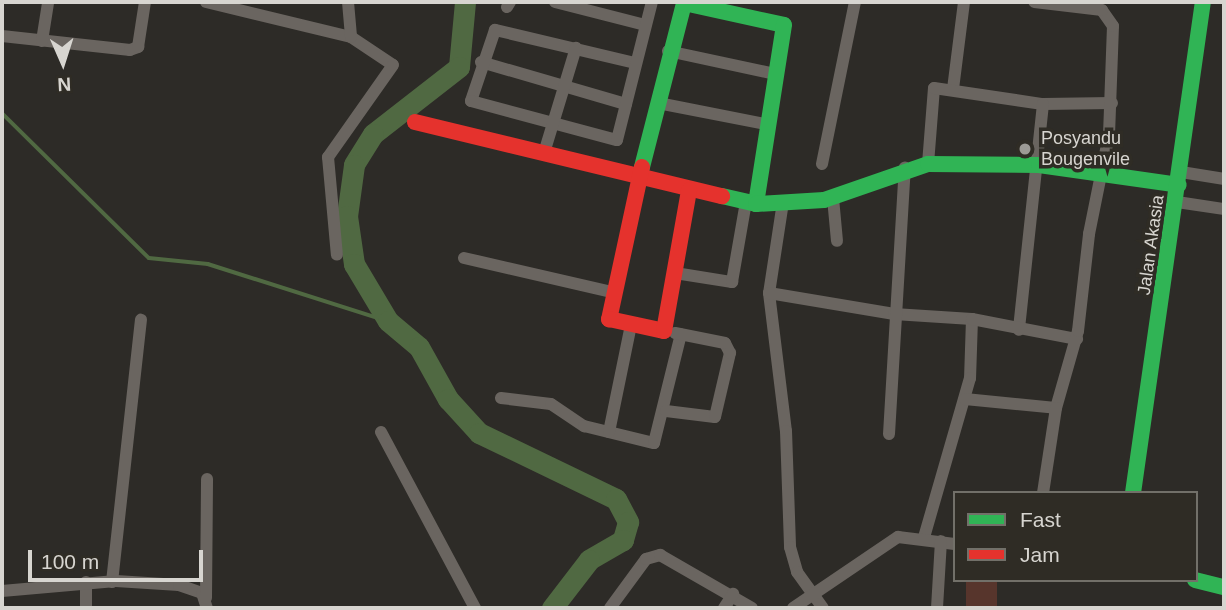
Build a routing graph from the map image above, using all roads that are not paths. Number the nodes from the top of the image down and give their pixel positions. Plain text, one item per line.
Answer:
1 (48, 2) edge
2 (145, 2) edge
3 (206, 2) edge
4 (348, 2) edge
5 (555, 2) edge
6 (652, 2) edge
7 (855, 2) edge
8 (964, 2) edge
9 (1034, 2) edge
10 (1203, 2) edge
11 (230, 5) edge
12 (645, 25) junction
13 (2, 36) edge
14 (351, 37) junction
15 (42, 41) junction
16 (576, 48) junction
17 (668, 51) junction
18 (481, 62) junction
19 (635, 63) junction
20 (775, 74) junction
21 (562, 88) junction
22 (953, 89) junction
23 (658, 103) junction
24 (1112, 103) junction
25 (626, 104) junction
26 (1044, 104) junction
27 (415, 122) dead end
28 (765, 124) junction
29 (550, 125) junction
30 (544, 153) junction
31 (928, 163) junction
32 (822, 164) dead end
33 (1039, 165) junction
34 (905, 167) junction
35 (1101, 171) junction
36 (638, 178) junction
37 (1180, 179) junction
38 (1224, 179) edge
39 (689, 190) junction
40 (833, 198) junction
41 (782, 202) junction
42 (1177, 202) junction
43 (751, 203) junction
44 (1224, 209) edge
45 (837, 241) dead end
46 (337, 255) dead end
47 (464, 258) dead end
48 (675, 273) junction
49 (611, 292) junction
50 (769, 293) junction
51 (894, 314) junction
52 (972, 319) junction
53 (141, 320) dead end
54 (631, 325) junction
55 (1019, 330) junction
56 (664, 331) junction
57 (681, 334) junction
58 (1077, 339) junction
59 (500, 398) dead end
60 (965, 399) junction
61 (1056, 408) junction
62 (666, 411) junction
63 (381, 432) dead end
64 (608, 432) junction
65 (889, 434) dead end
66 (207, 479) dead end
67 (1043, 491) edge
68 (1133, 491) edge
69 (924, 537) junction
70 (941, 541) junction
71 (953, 544) edge
72 (1198, 581) edge
73 (86, 582) junction
74 (112, 582) junction
75 (1224, 587) edge
76 (2, 591) edge
77 (733, 594) junction
78 (818, 594) junction
79 (208, 606) edge
80 (86, 608) edge
81 (475, 608) edge
82 (610, 608) edge
83 (724, 608) edge
84 (752, 608) edge
85 (793, 608) edge
86 (823, 608) edge
87 (937, 608) edge

1 - 15 street
2 - 15 street
3 - 11 street
4 - 14 street
5 - 12 street
6 - 12 street
7 - 32 street
8 - 22 street
9 - 24 street
10 - 37 street, Jalan Akasia
11 - 14 street
12 - 19 street
13 - 15 street
14 - 46 street
16 - 18 street
16 - 19 street
16 - 21 street
17 - 20 street
17 - 20 street
17 - 23 street
18 - 21 street
18 - 29 street
19 - 25 street
20 - 28 street
21 - 25 street
21 - 29 street
22 - 26 street
22 - 31 street
23 - 28 street
23 - 36 street
24 - 26 street
24 - 35 street
25 - 29 street
26 - 33 street
27 - 30 street
28 - 43 street
29 - 30 street
30 - 36 street
31 - 33 street
31 - 34 street
33 - 35 street
33 - 55 street
34 - 40 street
34 - 51 street
35 - 37 street
35 - 58 street
36 - 39 street
36 - 49 street
37 - 38 street
37 - 42 street, Jalan Akasia
39 - 43 street
39 - 48 street
40 - 41 street
40 - 45 street
41 - 43 street
41 - 50 street
42 - 44 street
42 - 68 street, Jalan Akasia
43 - 48 street
47 - 49 street
48 - 56 street
49 - 54 street
50 - 51 street
50 - 78 street
51 - 52 street
51 - 65 street
52 - 55 street
52 - 60 street
53 - 74 street
54 - 56 street
54 - 64 street
55 - 58 street
56 - 57 street
57 - 62 street
57 - 62 street
58 - 61 street
59 - 64 street
60 - 61 street
60 - 69 street
61 - 67 street
62 - 64 street
63 - 81 street
66 - 79 street
69 - 70 street
69 - 78 street
70 - 71 street
70 - 87 street
72 - 75 street
73 - 74 street
73 - 76 street
73 - 80 street
74 - 79 street
77 - 82 street
77 - 83 street
77 - 84 street
78 - 85 street
78 - 86 street

